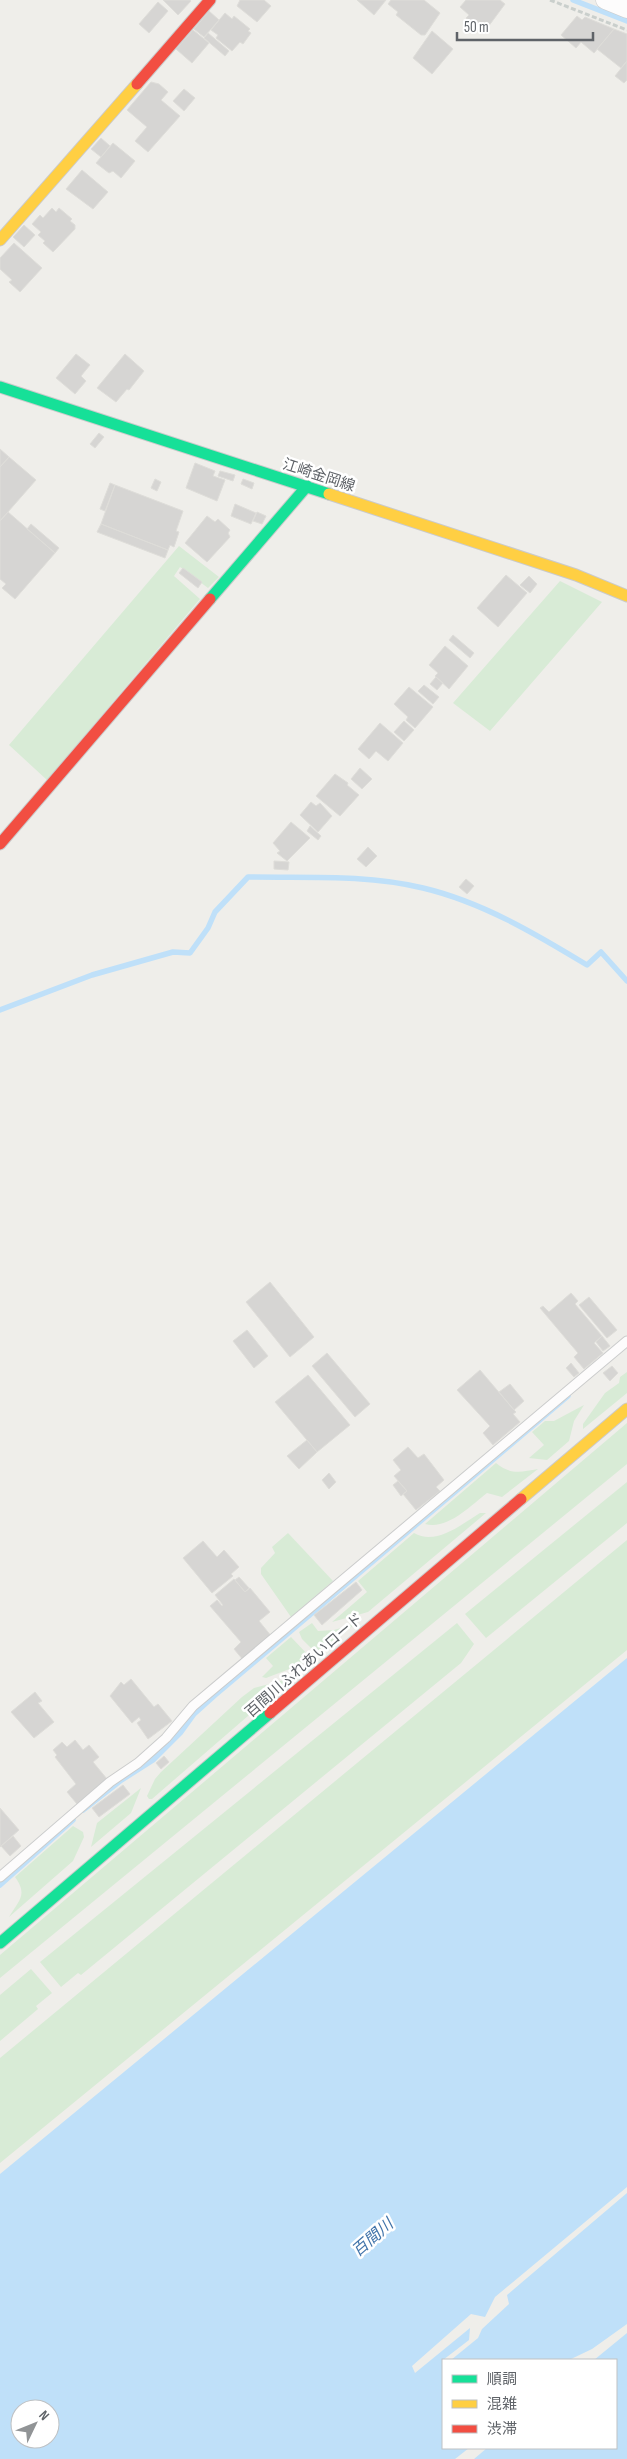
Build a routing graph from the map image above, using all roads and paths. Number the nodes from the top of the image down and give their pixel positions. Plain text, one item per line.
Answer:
1 (210, 0) edge
2 (550, 0) edge
3 (605, 0) edge
4 (627, 9) edge
5 (627, 30) edge
6 (0, 240) edge
7 (0, 387) edge
8 (307, 486) junction
9 (627, 596) edge
10 (0, 844) edge
11 (627, 1341) edge
12 (627, 1409) edge
13 (0, 1877) edge
14 (0, 1943) edge

1 - 6 street
2 - 5 path
3 - 4 street
7 - 8 street, 江崎金岡線
8 - 9 street, 江崎金岡線
8 - 10 street
11 - 13 lane
12 - 14 street, 百間川ふれあいロード

